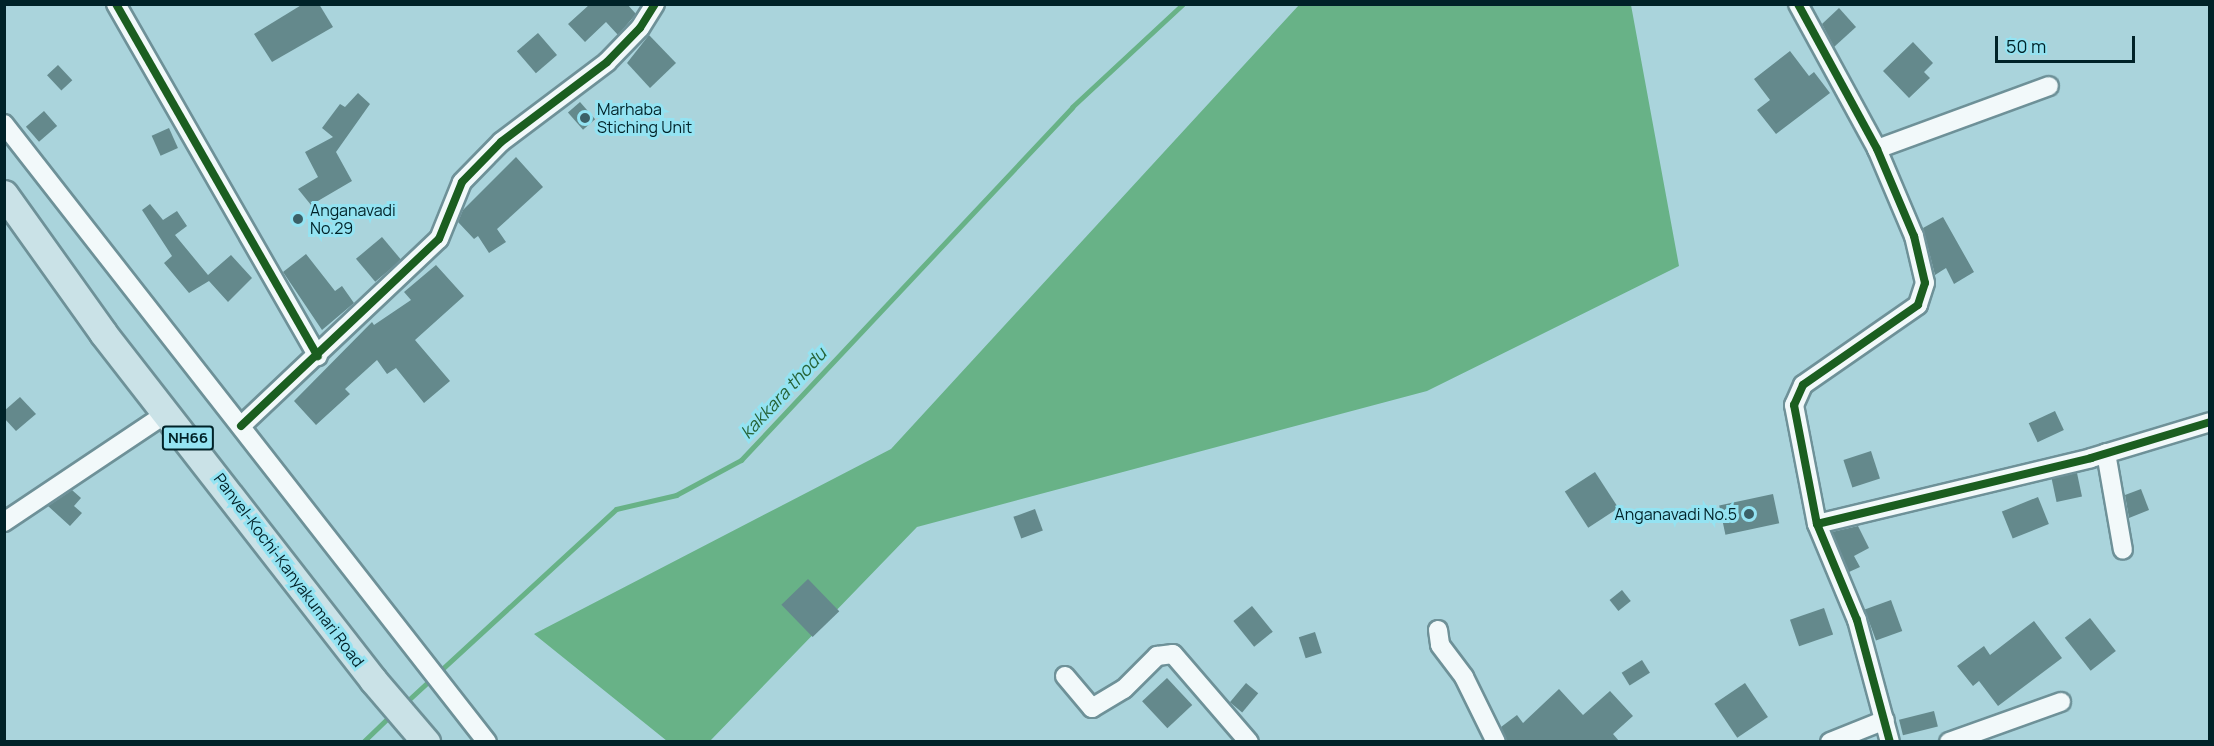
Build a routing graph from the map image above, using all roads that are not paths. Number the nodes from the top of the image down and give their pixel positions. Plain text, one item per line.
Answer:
1 (116, 4) edge
2 (655, 4) edge
3 (1798, 4) edge
4 (2049, 86) dead end
5 (4, 124) edge
6 (1877, 149) junction
7 (4, 194) edge
8 (318, 356) junction
9 (167, 413) junction
10 (2210, 422) edge
11 (241, 426) junction
12 (2106, 453) junction
13 (4, 522) edge
14 (1817, 524) junction
15 (2123, 550) dead end
16 (1438, 630) dead end
17 (1065, 676) dead end
18 (2061, 702) dead end
19 (1885, 720) junction
20 (421, 735) edge
21 (487, 741) edge
22 (1249, 741) edge
23 (1496, 741) edge
24 (1830, 741) edge
25 (1890, 741) edge
26 (1949, 741) edge

1 - 8 street
2 - 8 street
3 - 6 street
4 - 6 street
5 - 11 street
6 - 14 street
7 - 9 highway, Panvel-Kochi-Kanyakumari Road / NH66
8 - 11 street
9 - 13 street
9 - 20 highway, Panvel-Kochi-Kanyakumari Road / NH66
10 - 12 street
11 - 21 street
12 - 14 street
12 - 15 street
14 - 19 street
16 - 23 street
17 - 22 street
18 - 26 street
19 - 24 street
19 - 25 street

